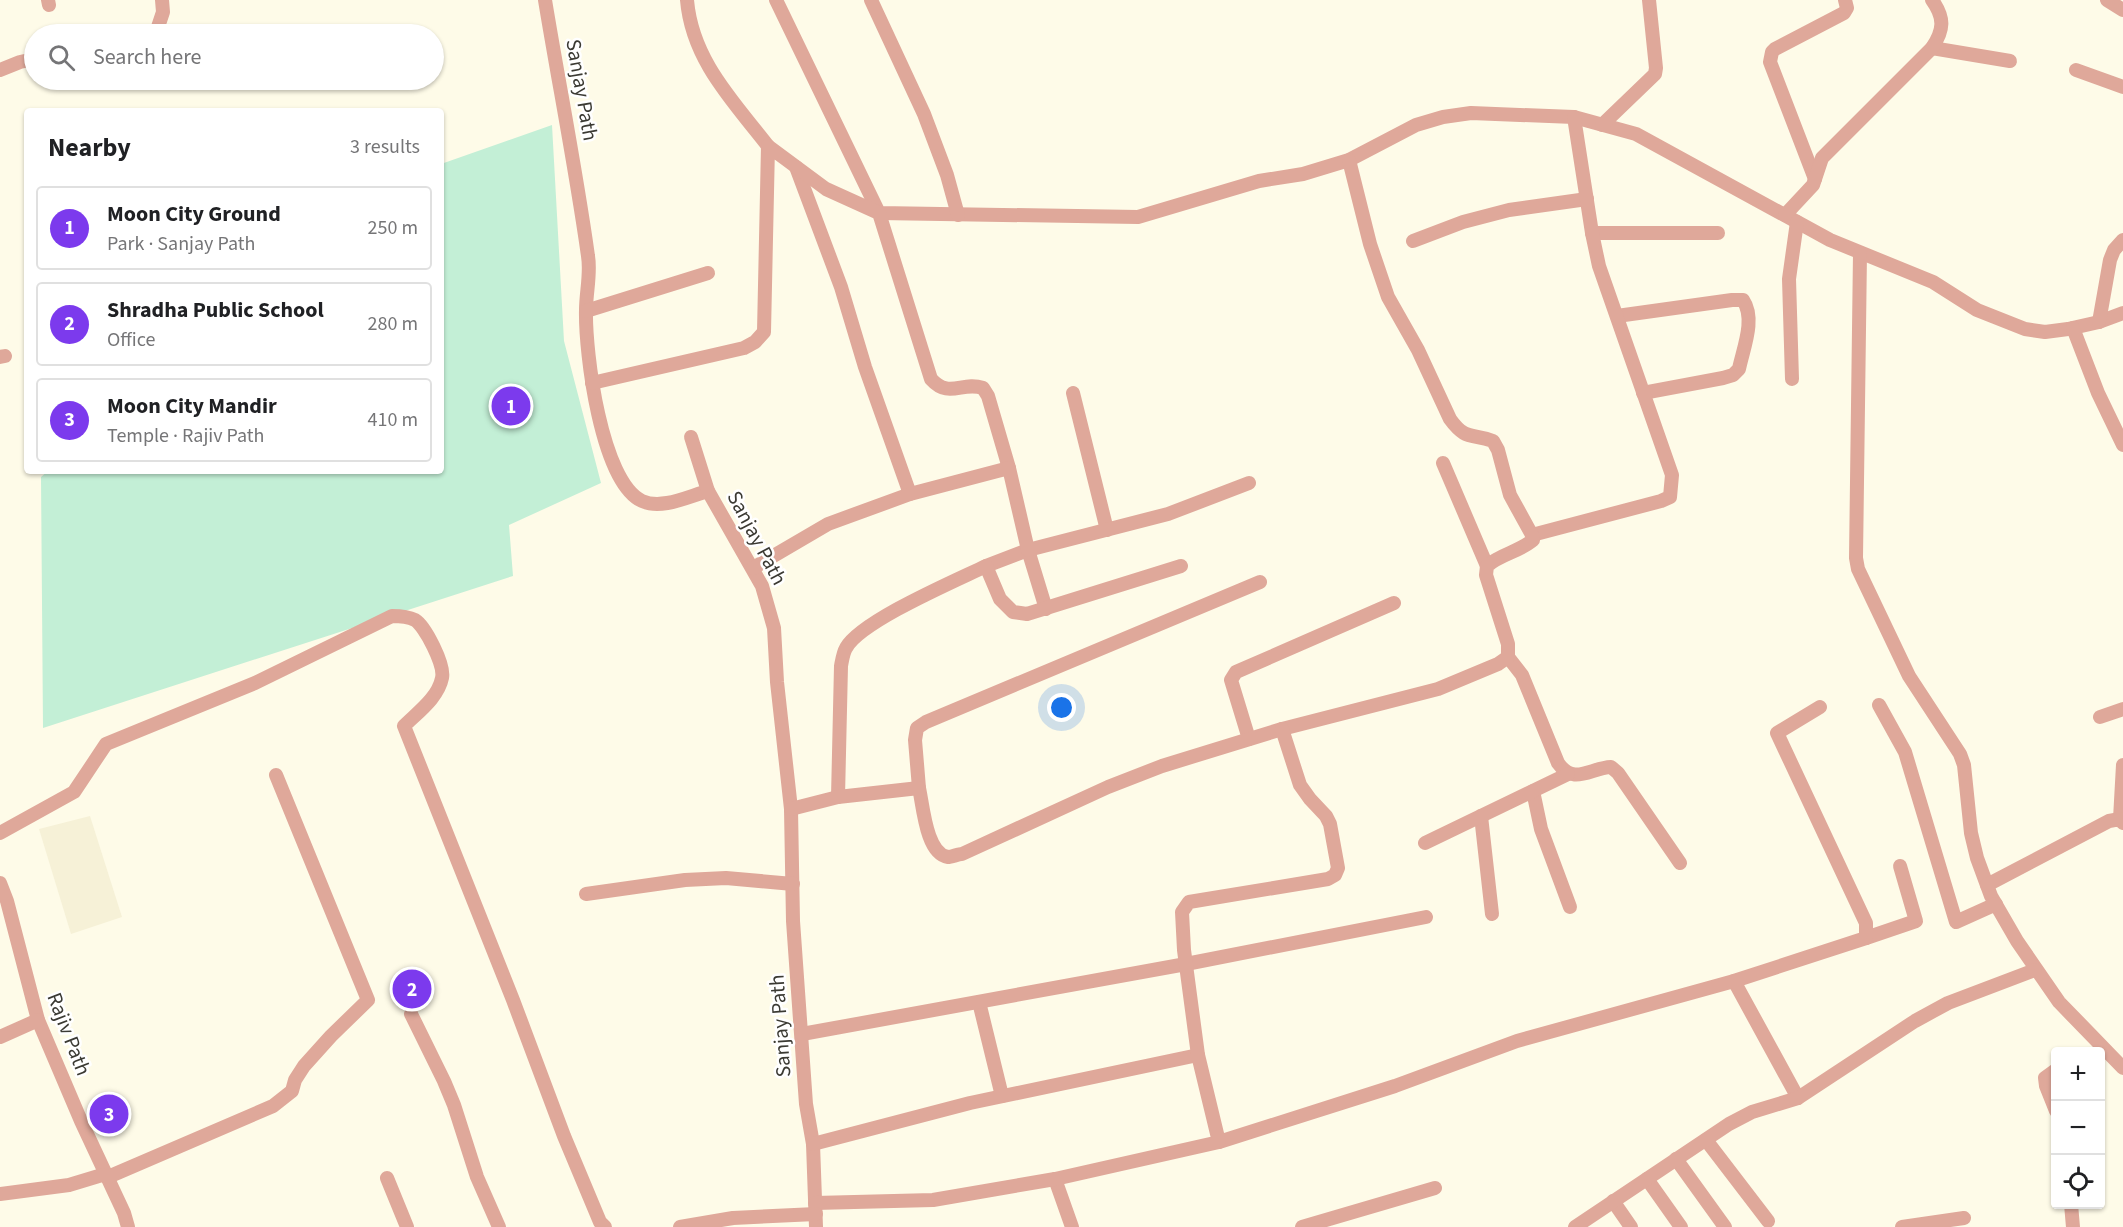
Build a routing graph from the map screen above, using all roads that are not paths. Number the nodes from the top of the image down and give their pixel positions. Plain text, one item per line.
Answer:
1 (162, 0) edge
2 (545, 0) edge
3 (687, 0) edge
4 (776, 0) edge
5 (871, 0) edge
6 (1649, 0) edge
7 (1845, 0) edge
8 (1932, 0) edge
9 (2107, 0) edge
10 (2123, 10) edge
11 (159, 24) edge
12 (1932, 48) junction
13 (24, 61) edge
14 (2010, 61) dead end
15 (0, 70) edge
16 (2076, 70) dead end
17 (2123, 87) edge
18 (1574, 117) junction
19 (1602, 125) junction
20 (768, 146) junction
21 (1349, 160) junction
22 (796, 167) junction
23 (1815, 178) junction
24 (1587, 199) junction
25 (879, 213) junction
26 (958, 215) junction
27 (1785, 215) junction
28 (1797, 222) junction
29 (1592, 233) junction
30 (1718, 233) dead end
31 (2123, 240) edge
32 (1413, 241) dead end
33 (1860, 253) junction
34 (708, 273) dead end
35 (586, 311) junction
36 (2123, 313) edge
37 (1617, 316) junction
38 (2099, 322) junction
39 (2073, 328) junction
40 (1792, 379) dead end
41 (592, 383) junction
42 (1073, 393) dead end
43 (1643, 393) junction
44 (691, 437) dead end
45 (2123, 445) edge
46 (1443, 464) dead end
47 (1009, 468) junction
48 (1249, 483) dead end
49 (708, 491) junction
50 (910, 494) junction
51 (1107, 530) junction
52 (1532, 535) junction
53 (1028, 550) junction
54 (986, 566) junction
55 (1181, 566) dead end
56 (1487, 566) junction
57 (753, 568) junction
58 (1260, 582) dead end
59 (1394, 603) dead end
60 (1046, 609) junction
61 (1508, 657) junction
62 (1879, 705) dead end
63 (1820, 707) dead end
64 (2123, 710) edge
65 (2100, 717) dead end
66 (1282, 729) junction
67 (1249, 739) junction
68 (2123, 765) edge
69 (1568, 774) junction
70 (276, 775) dead end
71 (919, 788) junction
72 (1533, 791) junction
73 (838, 797) junction
74 (791, 809) junction
75 (1481, 816) junction
76 (2121, 821) edge
77 (0, 833) edge
78 (1425, 843) dead end
79 (1680, 863) dead end
80 (1899, 866) dead end
81 (0, 883) edge
82 (793, 884) junction
83 (1987, 885) junction
84 (586, 894) dead end
85 (1996, 904) junction
86 (1570, 907) dead end
87 (1492, 914) dead end
88 (1426, 918) dead end
89 (1866, 938) junction
90 (1186, 964) junction
91 (2035, 970) junction
92 (1734, 981) junction
93 (979, 1002) junction
94 (411, 1014) dead end
95 (35, 1021) junction
96 (6, 1034) edge
97 (802, 1034) junction
98 (2100, 1047) edge
99 (2105, 1052) edge
100 (1198, 1055) junction
101 (2121, 1063) edge
102 (2051, 1073) edge
103 (1002, 1096) junction
104 (1798, 1098) junction
105 (2051, 1100) edge
106 (1706, 1140) junction
107 (1219, 1142) junction
108 (813, 1144) junction
109 (1676, 1159) junction
110 (100, 1177) junction
111 (387, 1178) dead end
112 (1055, 1179) junction
113 (1647, 1179) junction
114 (1435, 1188) dead end
115 (0, 1194) edge
116 (1613, 1201) junction
117 (2071, 1209) edge
118 (816, 1215) edge
119 (1964, 1218) dead end
120 (1767, 1221) dead end
121 (695, 1226) edge
122 (128, 1227) edge
123 (407, 1227) edge
124 (499, 1227) edge
125 (605, 1227) edge
126 (680, 1227) edge
127 (1072, 1227) edge
128 (1302, 1227) edge
129 (1575, 1227) edge
130 (1631, 1227) edge
131 (1681, 1227) edge
132 (1725, 1227) edge
133 (1902, 1227) edge
134 (2073, 1227) edge

1 - 11 street
2 - 35 street, Sanjay Path
3 - 20 street
4 - 25 street
5 - 26 street
6 - 19 street
7 - 23 street
8 - 12 street
9 - 10 street
12 - 14 street
12 - 23 street
13 - 15 street
16 - 17 street
18 - 19 street
18 - 21 street
18 - 24 street
19 - 27 street
20 - 22 street
20 - 41 street
21 - 26 street
21 - 52 street
22 - 25 street
22 - 50 street
23 - 27 street
24 - 29 street
24 - 32 street
25 - 26 street
25 - 47 street
27 - 28 street
28 - 33 street
28 - 40 street
29 - 30 street
29 - 37 street
31 - 38 street
33 - 39 street
33 - 83 street
34 - 35 street
35 - 41 street, Sanjay Path
36 - 38 street
37 - 43 street
37 - 43 street
38 - 39 street
39 - 45 street
41 - 49 street, Sanjay Path
42 - 51 street
43 - 52 street
44 - 49 street
46 - 56 street
47 - 50 street
47 - 53 street
48 - 51 street
49 - 57 street, Sanjay Path
50 - 57 street
51 - 53 street
52 - 56 street
53 - 54 street
53 - 60 street
54 - 60 street
54 - 73 street
55 - 60 street
56 - 61 street
57 - 74 street, Sanjay Path
58 - 71 street
59 - 67 street
61 - 66 street
61 - 69 street
62 - 85 street
63 - 89 street
64 - 65 street
66 - 67 street
66 - 90 street
67 - 71 street
68 - 76 street
69 - 72 street
69 - 79 street
70 - 110 street
71 - 73 street
72 - 75 street
72 - 86 street
73 - 74 street
74 - 82 street, Sanjay Path
75 - 78 street
75 - 87 street
76 - 83 street
77 - 125 street
80 - 89 street
81 - 95 street, Rajiv Path
82 - 84 street
82 - 97 street, Sanjay Path
83 - 85 street
85 - 91 street
88 - 90 street
89 - 92 street
90 - 93 street
90 - 100 street
91 - 98 street
91 - 104 street
92 - 104 street
92 - 107 street
93 - 97 street
93 - 103 street
94 - 124 street
95 - 96 street
95 - 110 street, Rajiv Path
97 - 108 street, Sanjay Path
99 - 101 street
100 - 103 street
100 - 107 street
102 - 105 street
103 - 108 street
104 - 106 street
106 - 109 street
106 - 120 street
107 - 112 street
108 - 118 street, Sanjay Path
109 - 113 street
109 - 132 street
110 - 115 street
110 - 122 street, Rajiv Path
111 - 123 street
112 - 118 street
112 - 127 street
113 - 116 street
113 - 131 street
114 - 128 street
116 - 129 street
116 - 130 street
117 - 134 street
118 - 121 street
119 - 133 street
121 - 126 street

